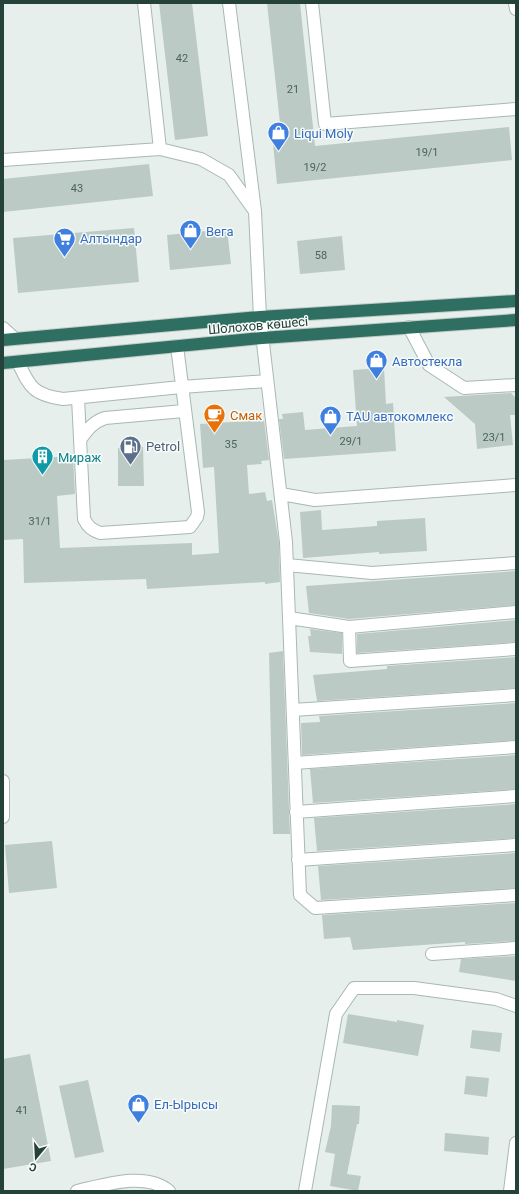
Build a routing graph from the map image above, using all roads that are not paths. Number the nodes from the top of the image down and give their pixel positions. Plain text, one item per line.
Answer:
1 (144, 3) edge
2 (229, 3) edge
3 (312, 3) edge
4 (516, 3) edge
5 (516, 9) edge
6 (516, 109) edge
7 (160, 149) junction
8 (3, 160) edge
9 (255, 211) junction
10 (516, 301) edge
11 (260, 317) junction
12 (516, 320) edge
13 (408, 327) junction
14 (3, 328) edge
15 (262, 338) junction
16 (9, 339) edge
17 (177, 346) junction
18 (18, 362) junction
19 (3, 363) edge
20 (268, 381) junction
21 (516, 385) edge
22 (181, 387) junction
23 (78, 398) junction
24 (184, 411) junction
25 (80, 440) junction
26 (516, 485) edge
27 (281, 494) junction
28 (516, 563) edge
29 (287, 565) junction
30 (516, 612) edge
31 (289, 618) junction
32 (349, 627) junction
33 (516, 649) edge
34 (516, 695) edge
35 (293, 710) junction
36 (516, 747) edge
37 (294, 763) junction
38 (3, 781) edge
39 (516, 796) edge
40 (296, 812) junction
41 (3, 817) edge
42 (516, 845) edge
43 (298, 860) junction
44 (516, 895) edge
45 (516, 948) edge
46 (432, 954) dead end
47 (516, 1006) edge
48 (516, 1143) edge
49 (76, 1191) edge
50 (169, 1191) edge
51 (305, 1191) edge
52 (510, 1191) edge

1 - 7 street
2 - 9 street
3 - 6 street
4 - 5 street
7 - 8 street
7 - 9 street
9 - 11 street
10 - 11 highway, Шолохов көшесі
11 - 15 street
11 - 16 highway, Шолохов көшесі
12 - 13 highway, Шолохов көшесі
13 - 15 highway, Шолохов көшесі
13 - 21 street
14 - 16 street
15 - 17 highway, Шолохов көшесі
15 - 20 street
17 - 18 highway, Шолохов көшесі
17 - 22 street
18 - 19 highway, Шолохов көшесі
18 - 23 street
20 - 22 street
20 - 27 street
22 - 23 street
22 - 24 street
23 - 25 street
24 - 25 street
24 - 25 street
26 - 27 street
27 - 29 street
28 - 29 street
29 - 31 street
30 - 32 street
31 - 32 street
31 - 35 street
32 - 33 street
34 - 35 street
35 - 37 street
36 - 37 street
37 - 40 street
38 - 41 street
39 - 40 street
40 - 43 street
42 - 43 street
43 - 44 street
45 - 46 street
47 - 51 street
48 - 52 street
49 - 50 street

